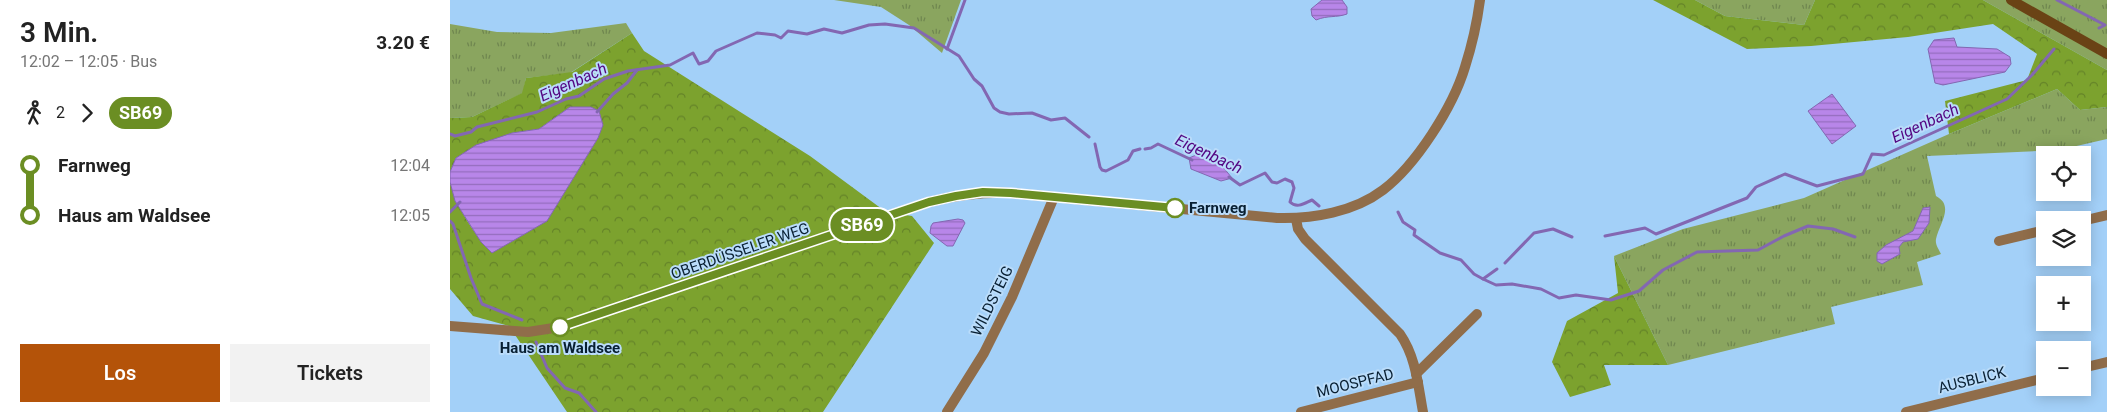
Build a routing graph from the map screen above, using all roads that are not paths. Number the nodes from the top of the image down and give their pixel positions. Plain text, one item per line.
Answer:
1 (1480, 0) edge
2 (2011, 0) edge
3 (2107, 54) edge
4 (1054, 197) junction
5 (2107, 215) edge
6 (1296, 219) junction
7 (2091, 219) edge
8 (2036, 232) edge
9 (1999, 241) dead end
10 (1477, 314) dead end
11 (450, 326) edge
12 (2107, 362) edge
13 (2091, 366) edge
14 (1417, 378) junction
15 (2036, 380) edge
16 (947, 412) edge
17 (1301, 412) edge
18 (1423, 412) edge
19 (1906, 412) edge

1 - 6 street, OBERDÜSSELER WEG
2 - 3 main road
4 - 6 street, OBERDÜSSELER WEG
4 - 11 street, OBERDÜSSELER WEG
4 - 16 street, WILDSTEIG
5 - 7 street
6 - 14 street
8 - 9 street
10 - 14 street
12 - 13 street
14 - 17 street, MOOSPFAD
14 - 18 street
15 - 19 street, AUSBLICK

